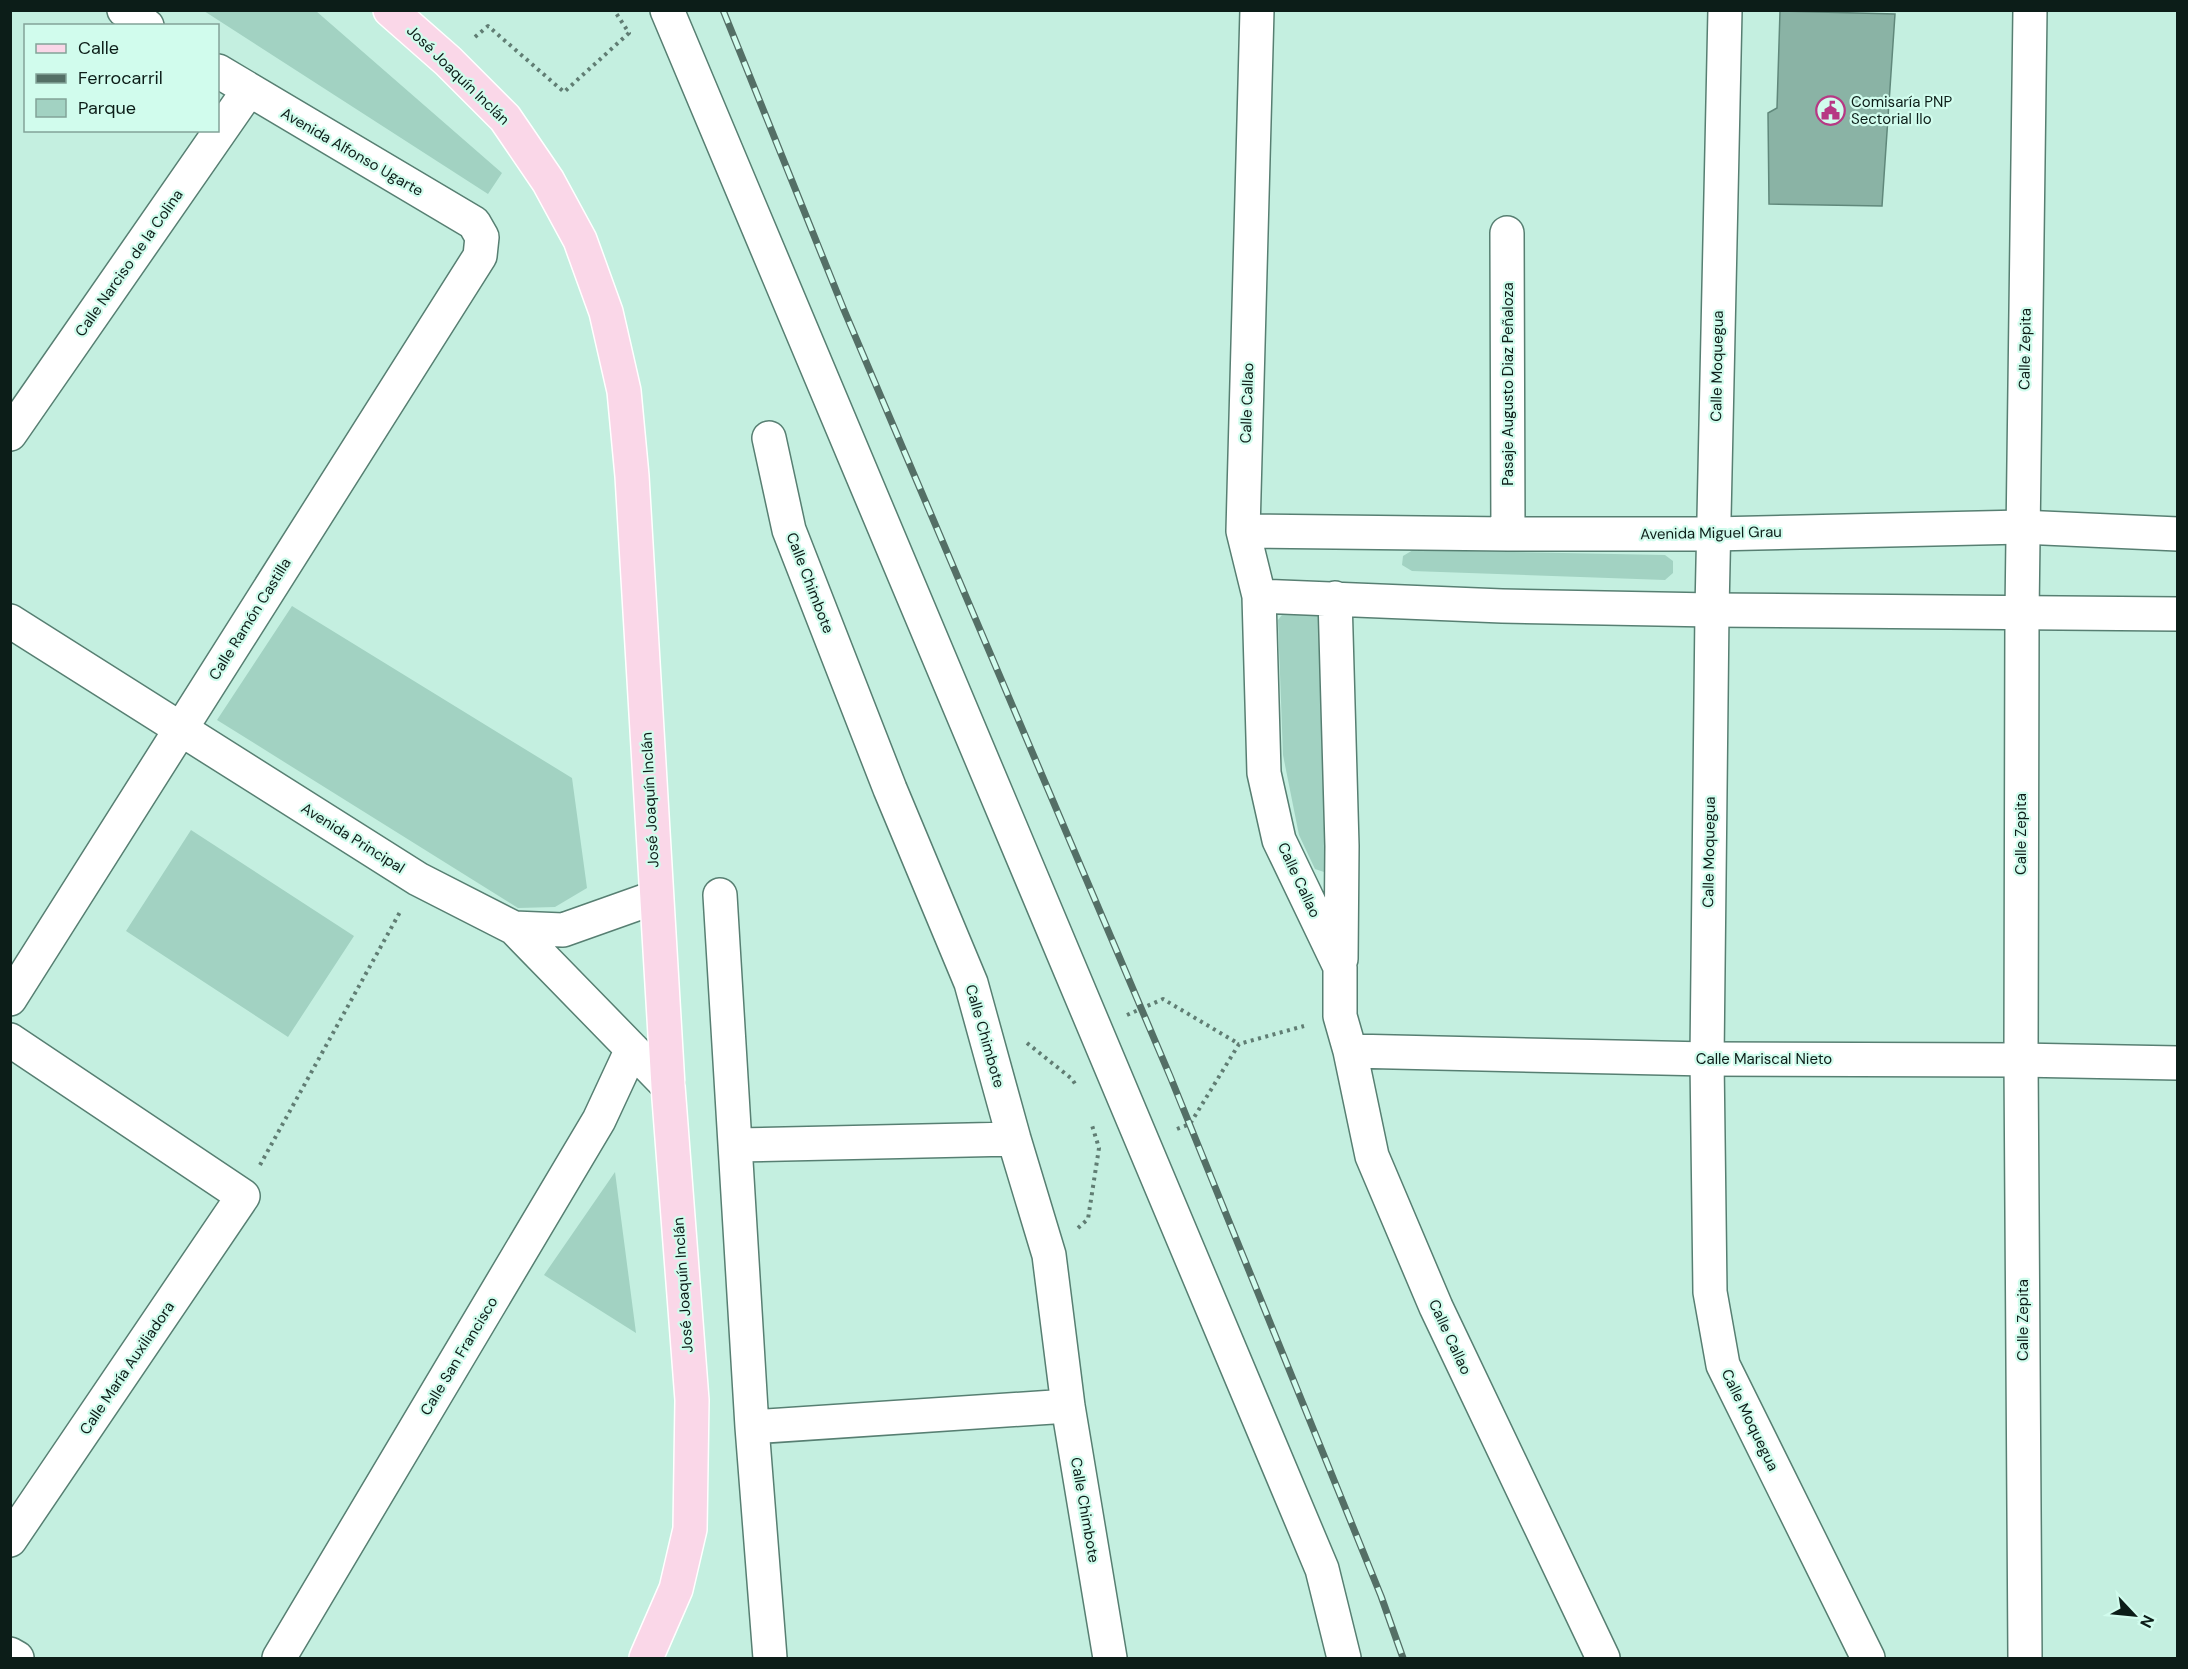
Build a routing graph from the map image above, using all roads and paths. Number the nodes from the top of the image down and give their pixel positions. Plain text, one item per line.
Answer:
1 (124, 10) edge
2 (390, 10) edge
3 (614, 10) edge
4 (667, 10) edge
5 (1257, 10) edge
6 (1725, 10) edge
7 (2030, 10) edge
8 (144, 24) edge
9 (448, 61) junction
10 (219, 72) edge
11 (248, 91) junction
12 (1507, 234) dead end
13 (482, 237) joint
14 (10, 434) edge
15 (769, 438) dead end
16 (2023, 527) junction
17 (1243, 531) junction
18 (1508, 534) junction
19 (1713, 534) junction
20 (2178, 534) edge
21 (1259, 596) junction
22 (1335, 598) junction
23 (1712, 610) junction
24 (2022, 613) junction
25 (2178, 614) edge
26 (10, 621) edge
27 (181, 729) junction
28 (418, 879) junction
29 (720, 895) dead end
30 (656, 897) junction
31 (514, 928) junction
32 (1340, 967) junction
33 (10, 999) edge
34 (1340, 1016) junction
35 (1096, 1028) junction
36 (986, 1031) junction
37 (10, 1040) edge
38 (1239, 1044) junction
39 (632, 1049) junction
40 (1350, 1051) junction
41 (1707, 1059) junction
42 (2021, 1060) junction
43 (2178, 1063) edge
44 (668, 1086) junction
45 (1081, 1094) dead end
46 (1090, 1120) dead end
47 (1014, 1138) junction
48 (1144, 1144) junction
49 (736, 1145) junction
50 (243, 1196) junction
51 (1049, 1256) junction
52 (1068, 1406) junction
53 (752, 1427) junction
54 (10, 1540) edge
55 (10, 1654) edge
56 (647, 1658) edge
57 (17, 1659) edge
58 (279, 1659) edge
59 (770, 1659) edge
60 (1110, 1659) edge
61 (1344, 1659) edge
62 (1603, 1659) edge
63 (1868, 1659) edge
64 (2025, 1659) edge

1 - 8 street
2 - 9 main road, José Joaquín Inclán
3 - 9 path
4 - 35 street
5 - 17 street, Calle Callao
6 - 19 street, Calle Moquegua
7 - 16 street, Calle Zepita
9 - 30 main road, José Joaquín Inclán
10 - 11 street, Avenida Alfonso Ugarte
11 - 13 street, Avenida Alfonso Ugarte
11 - 14 street, Calle Narciso de la Colina
12 - 18 street, Pasaje Augusto Diaz Peñaloza
13 - 27 street, Calle Ramón Castilla
15 - 36 street, Calle Chimbote
16 - 19 street, Avenida Miguel Grau
16 - 20 street, Avenida Miguel Grau
16 - 24 street, Calle Zepita
17 - 18 street, Avenida Miguel Grau
17 - 21 street, Calle Callao
18 - 19 street, Avenida Miguel Grau
19 - 23 street, Calle Moquegua
21 - 22 street
21 - 32 street, Calle Callao
22 - 23 street
22 - 32 street
23 - 24 street
23 - 41 street, Calle Moquegua
24 - 25 street
24 - 42 street, Calle Zepita
26 - 27 street, Avenida Principal
27 - 28 street, Avenida Principal
27 - 33 street, Calle Ramón Castilla
28 - 31 street, Avenida Principal
28 - 50 path
29 - 49 street
30 - 31 street
30 - 44 main road, José Joaquín Inclán
31 - 39 street, Avenida Principal
32 - 34 street, Calle Callao
34 - 38 path
34 - 40 street, Calle Callao
35 - 38 path
35 - 48 street
36 - 45 path
36 - 47 street, Calle Chimbote
37 - 50 street
38 - 48 path
39 - 44 street, Avenida Principal
39 - 58 street, Calle San Francisco
40 - 41 street, Calle Mariscal Nieto
40 - 62 street, Calle Callao
41 - 42 street, Calle Mariscal Nieto
41 - 63 street, Calle Moquegua
42 - 43 street, Calle Mariscal Nieto
42 - 64 street, Calle Zepita
44 - 56 main road, José Joaquín Inclán
46 - 51 path
47 - 49 street
47 - 51 street, Calle Chimbote
48 - 61 street
49 - 53 street
50 - 54 street, Calle María Auxiliadora
51 - 52 street, Calle Chimbote
52 - 53 street
52 - 60 street, Calle Chimbote
53 - 59 street
55 - 57 street

